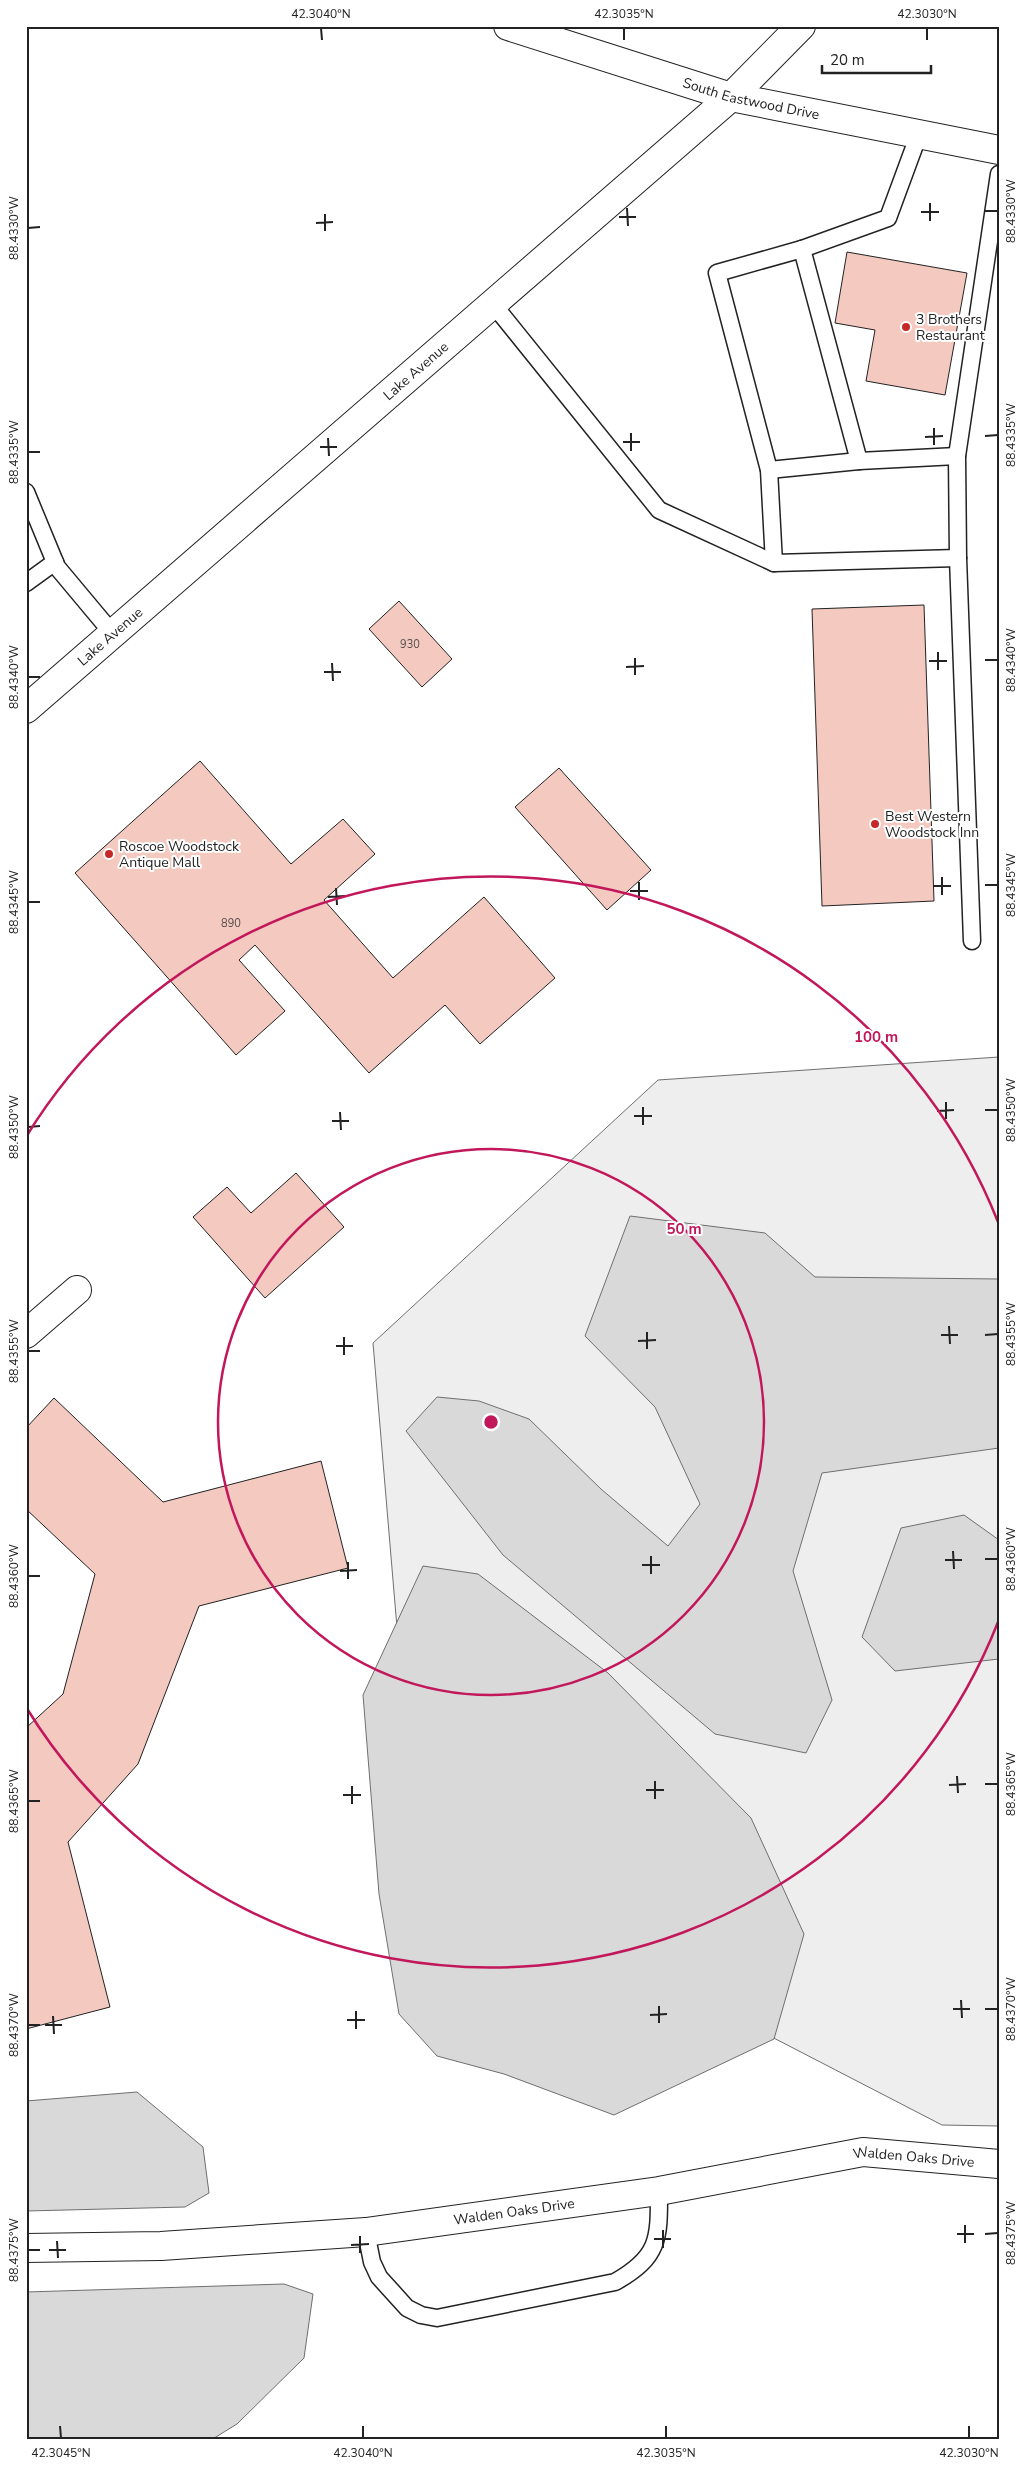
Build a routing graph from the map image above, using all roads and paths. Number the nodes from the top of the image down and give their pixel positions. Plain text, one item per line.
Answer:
1 (508, 26) edge
2 (801, 26) edge
3 (731, 97) junction
4 (919, 134) junction
5 (999, 150) edge
6 (999, 174) edge
7 (802, 249) junction
8 (493, 304) junction
9 (957, 456) junction
10 (859, 461) junction
11 (769, 470) junction
12 (26, 492) edge
13 (958, 558) junction
14 (54, 562) junction
15 (774, 563) junction
16 (26, 583) edge
17 (113, 634) junction
18 (26, 709) edge
19 (972, 941) dead end
20 (77, 1290) dead end
21 (26, 1334) edge
22 (999, 2164) edge
23 (659, 2191) junction
24 (366, 2232) junction
25 (26, 2248) edge

1 - 3 street, South Eastwood Drive
2 - 3 street, Lake Avenue
3 - 4 street, South Eastwood Drive
3 - 8 street, Lake Avenue
4 - 5 street, South Eastwood Drive
4 - 7 lane
6 - 9 lane
7 - 10 lane
7 - 11 lane
8 - 15 lane
8 - 17 street, Lake Avenue
9 - 10 lane
9 - 13 lane
10 - 11 lane
11 - 15 lane
12 - 14 lane
13 - 15 lane
13 - 19 lane
14 - 16 lane
14 - 17 lane
17 - 18 street, Lake Avenue
20 - 21 street
22 - 23 street, Walden Oaks Drive
23 - 24 street, Walden Oaks Drive
23 - 24 lane
24 - 25 street, Walden Oaks Drive

